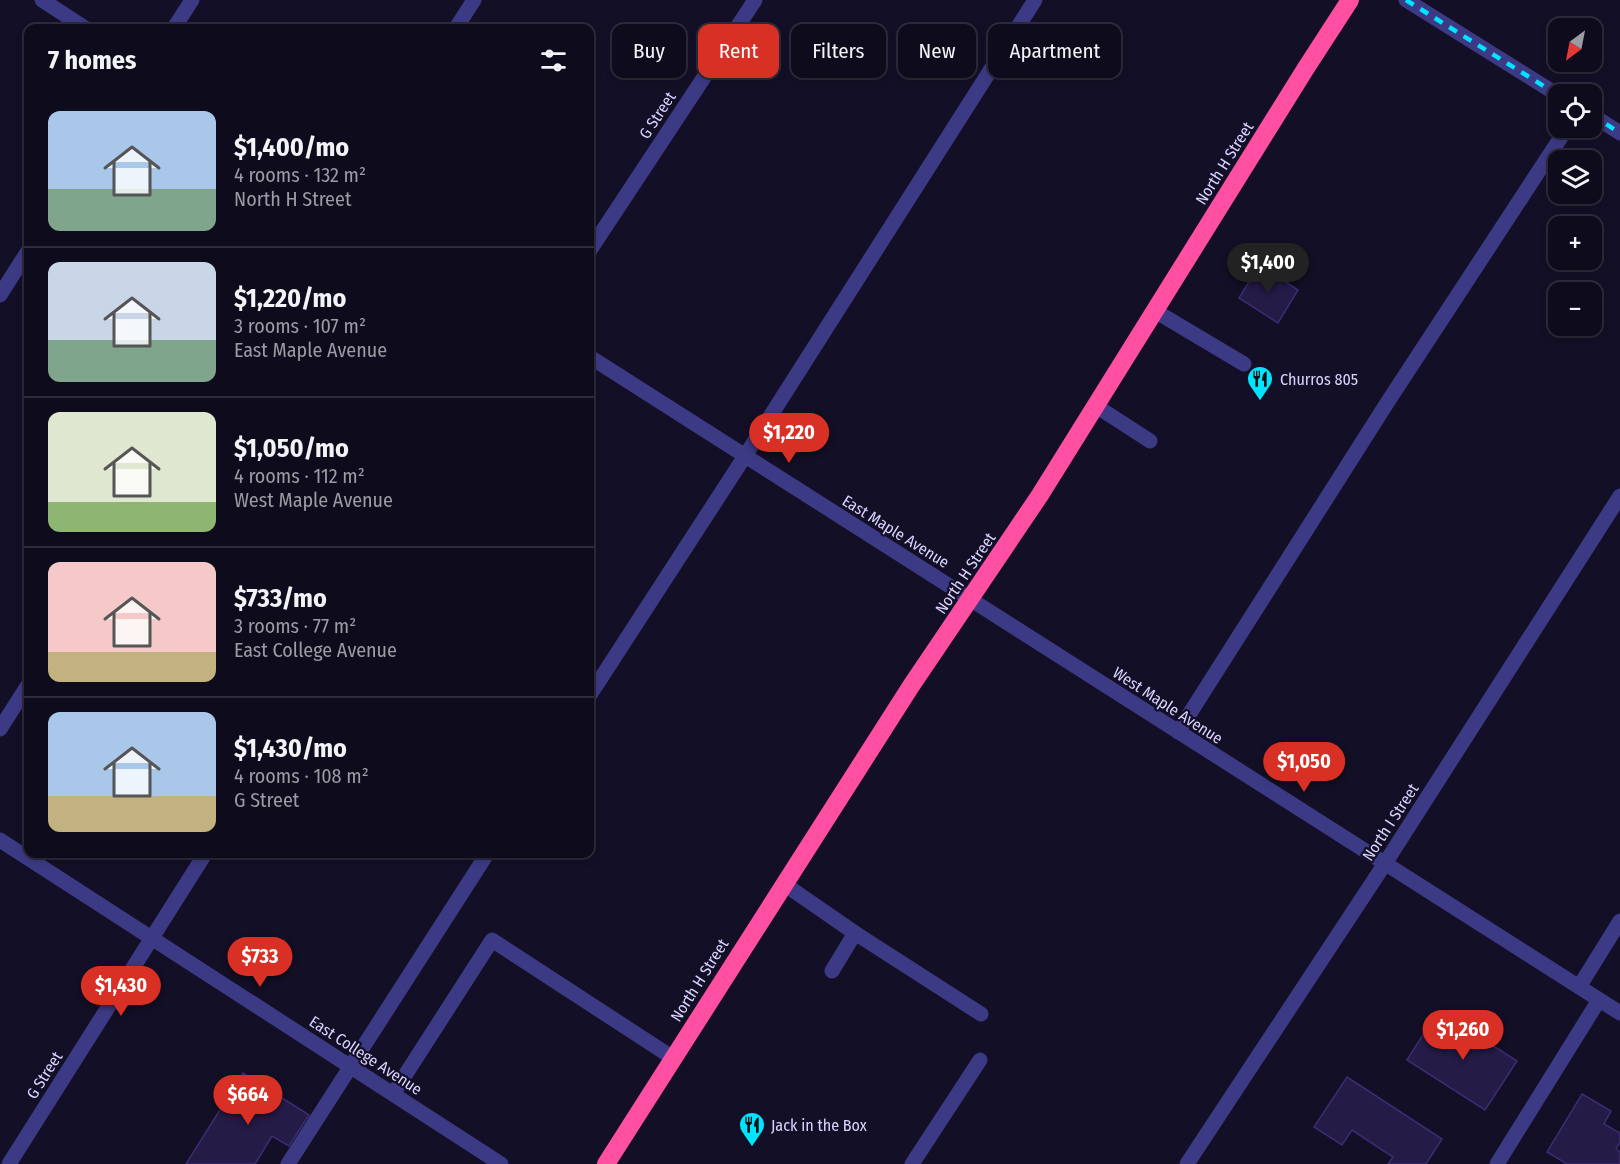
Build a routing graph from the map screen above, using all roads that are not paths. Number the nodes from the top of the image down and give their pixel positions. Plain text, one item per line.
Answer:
1 (42, 0) edge
2 (192, 0) edge
3 (474, 0) edge
4 (755, 0) edge
5 (1035, 0) edge
6 (1350, 0) edge
7 (1406, 0) edge
8 (79, 24) edge
9 (177, 24) edge
10 (459, 24) edge
11 (1548, 89) edge
12 (1602, 122) edge
13 (1620, 133) edge
14 (1560, 138) edge
15 (594, 244) edge
16 (24, 257) edge
17 (0, 295) edge
18 (1155, 310) junction
19 (594, 360) edge
20 (1244, 364) dead end
21 (1096, 406) junction
22 (1150, 441) dead end
23 (745, 456) junction
24 (1620, 496) edge
25 (971, 600) junction
26 (594, 689) edge
27 (24, 691) edge
28 (0, 729) edge
29 (1178, 732) junction
30 (0, 840) edge
31 (24, 856) edge
32 (28, 858) edge
33 (202, 858) edge
34 (484, 858) edge
35 (1384, 865) junction
36 (784, 884) junction
37 (1620, 921) edge
38 (855, 933) junction
39 (151, 938) junction
40 (832, 971) dead end
41 (1579, 987) junction
42 (1599, 1000) junction
43 (1620, 1013) edge
44 (981, 1014) dead end
45 (673, 1058) junction
46 (980, 1060) dead end
47 (349, 1066) junction
48 (393, 1094) junction
49 (9, 1164) edge
50 (288, 1164) edge
51 (501, 1164) edge
52 (606, 1164) edge
53 (912, 1164) edge
54 (1187, 1164) edge
55 (1497, 1164) edge

1 - 8 street
2 - 9 street
3 - 10 street
4 - 15 street, G Street
5 - 23 street
6 - 18 highway, North H Street
7 - 11 street
12 - 13 street
14 - 29 street
16 - 17 street
18 - 20 street
18 - 21 highway, North H Street
19 - 23 street, East Maple Avenue
21 - 22 street
21 - 25 highway, North H Street
23 - 25 street, East Maple Avenue
23 - 26 street
24 - 35 street, North I Street
25 - 29 street, West Maple Avenue
25 - 36 highway, North H Street
27 - 28 street
29 - 35 street, West Maple Avenue
30 - 31 street, East College Avenue
32 - 39 street, East College Avenue
33 - 39 street, G Street
34 - 47 street
35 - 41 street, West Maple Avenue
35 - 54 street, North I Street
36 - 38 street
36 - 45 highway, North H Street
37 - 41 street
38 - 40 street
38 - 44 street
39 - 47 street, East College Avenue
39 - 49 street, G Street
41 - 42 street, West Maple Avenue
42 - 43 street, West Maple Avenue
42 - 55 street
45 - 48 street
45 - 52 highway, North H Street
46 - 53 street
47 - 48 street, East College Avenue
47 - 50 street
48 - 51 street, East College Avenue

